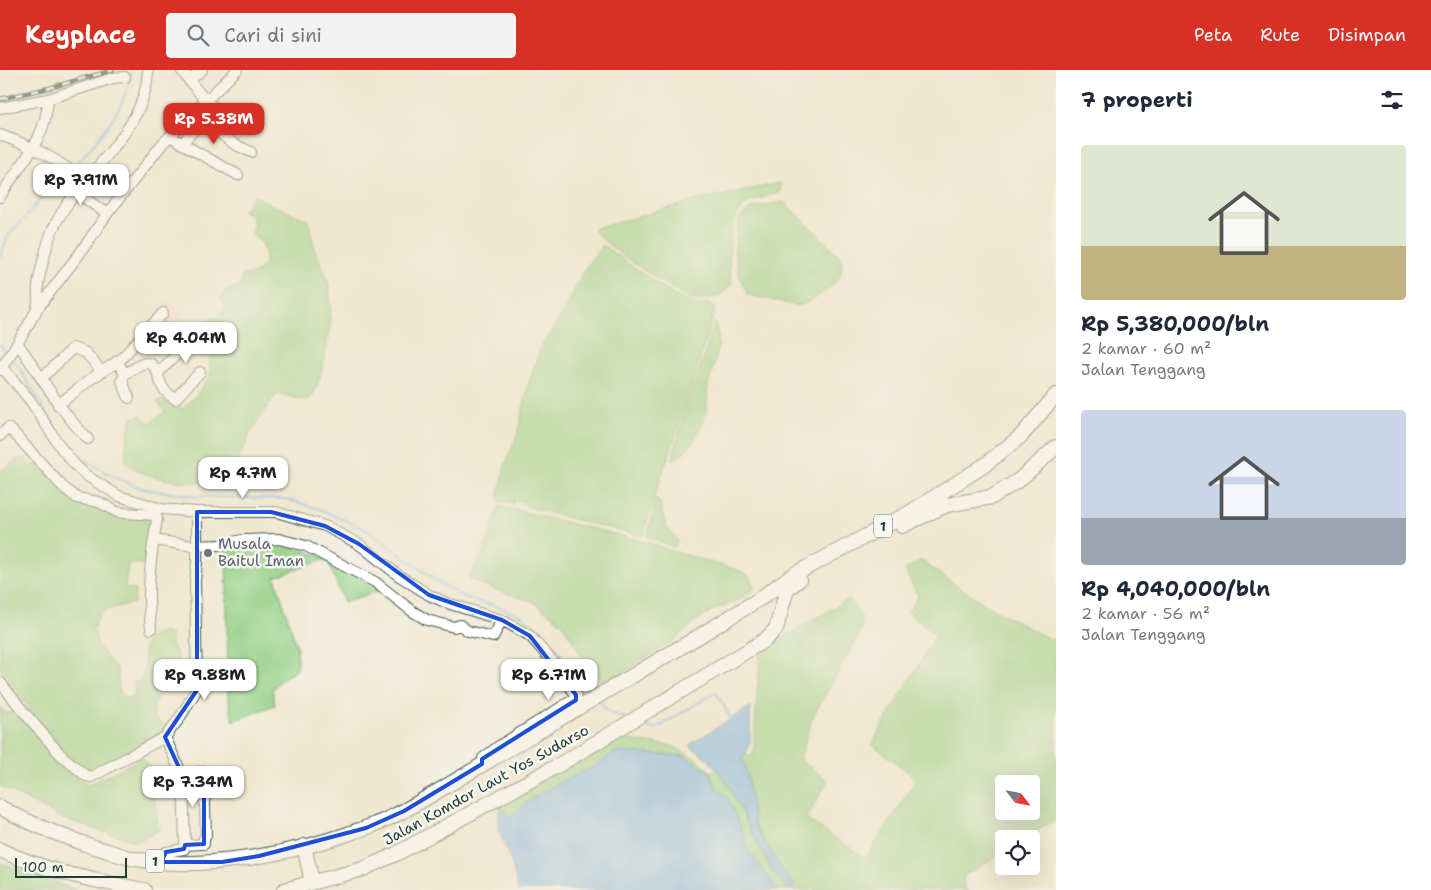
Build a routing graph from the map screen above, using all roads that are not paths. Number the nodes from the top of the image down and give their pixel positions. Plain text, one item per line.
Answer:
1 (148, 70) edge
2 (181, 70) edge
3 (202, 70) edge
4 (238, 70) edge
5 (125, 77) dead end
6 (189, 81) junction
7 (48, 99) junction
8 (206, 101) junction
9 (0, 108) edge
10 (216, 109) junction
11 (193, 113) junction
12 (204, 121) junction
13 (234, 123) dead end
14 (0, 135) edge
15 (170, 136) junction
16 (182, 144) junction
17 (34, 148) junction
18 (251, 152) dead end
19 (238, 174) dead end
20 (77, 176) junction
21 (3, 185) edge
22 (76, 192) junction
23 (0, 197) edge
24 (107, 214) junction
25 (37, 309) junction
26 (163, 313) dead end
27 (201, 335) dead end
28 (17, 346) junction
29 (117, 361) junction
30 (1, 367) edge
31 (102, 372) junction
32 (200, 372) dead end
33 (158, 373) junction
34 (125, 374) junction
35 (42, 378) junction
36 (1056, 395) edge
37 (129, 398) dead end
38 (58, 405) junction
39 (0, 436) edge
40 (88, 438) dead end
41 (1056, 446) edge
42 (196, 512) junction
43 (154, 540) junction
44 (197, 546) junction
45 (502, 620) junction
46 (151, 629) dead end
47 (0, 682) edge
48 (165, 737) junction
49 (482, 764) junction
50 (182, 774) junction
51 (4, 811) edge
52 (185, 845) junction
53 (304, 846) junction
54 (0, 850) edge
55 (161, 862) junction
56 (312, 882) junction
57 (144, 890) edge
58 (284, 890) edge

1 - 20 street
2 - 6 street
3 - 6 street
4 - 8 street
5 - 7 street
6 - 8 street
7 - 9 street
7 - 17 street
8 - 10 street
8 - 11 street
10 - 12 street
10 - 13 street
11 - 12 street
11 - 15 street
12 - 16 street
12 - 18 street
14 - 17 street
15 - 16 street
15 - 24 street
16 - 19 street
17 - 20 street
17 - 21 street
20 - 22 street
21 - 23 street
22 - 24 street
22 - 25 street
24 - 25 street
25 - 28 street
26 - 29 street
27 - 33 street
28 - 30 street
28 - 35 street
29 - 31 street
29 - 34 street
30 - 42 street
31 - 35 street
31 - 38 street
32 - 33 street
33 - 34 street
34 - 37 street
35 - 38 street
36 - 49 highway, Jalan Komdor Laut Yos Sudarso / 1
38 - 40 street
39 - 43 street
41 - 56 highway, Jalan Komdor Laut Yos Sudarso / 1
42 - 44 street
42 - 45 street
43 - 44 street
43 - 46 street
44 - 45 street
44 - 48 street
45 - 49 street
47 - 48 street
48 - 50 street
49 - 53 highway, Jalan Komdor Laut Yos Sudarso / 1
50 - 52 street
50 - 52 street
51 - 55 highway, Jalan Komdor Laut Yos Sudarso / 1
52 - 55 street
53 - 55 highway, Jalan Komdor Laut Yos Sudarso / 1
53 - 56 highway
54 - 57 highway, 1
56 - 58 highway, Jalan Komdor Laut Yos Sudarso / 1

